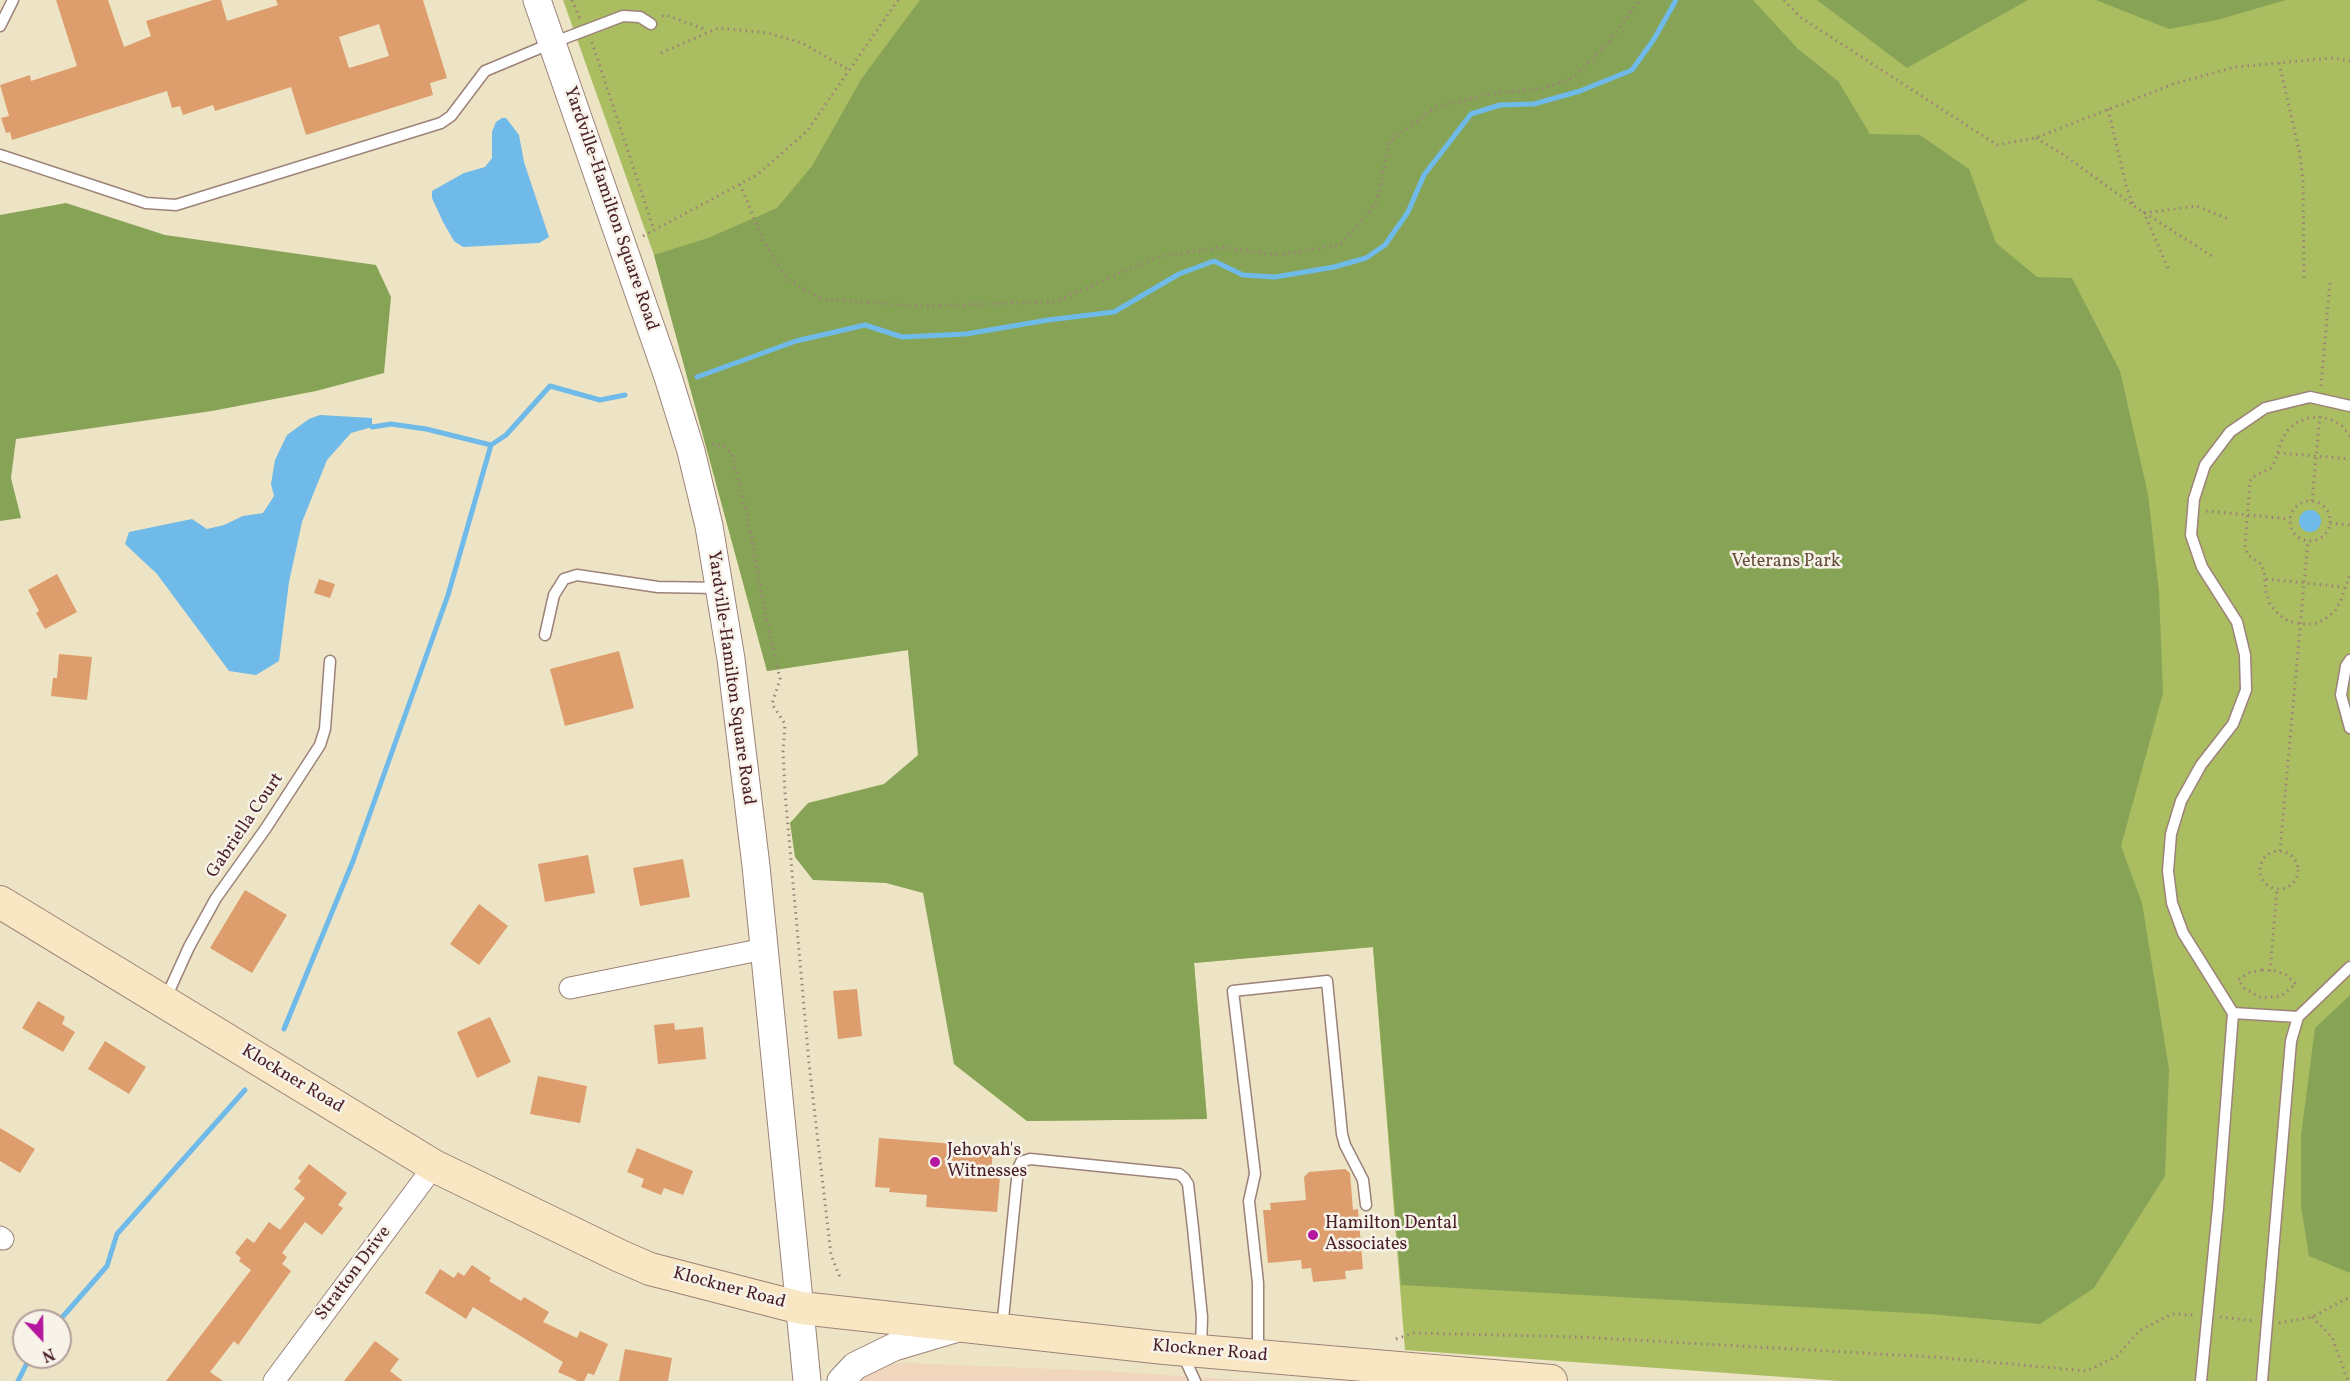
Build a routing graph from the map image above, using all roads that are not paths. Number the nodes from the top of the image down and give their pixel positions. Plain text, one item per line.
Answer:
1 (13, 0) edge
2 (537, 0) edge
3 (648, 23) road end
4 (0, 26) edge
5 (552, 43) junction
6 (0, 155) edge
7 (2350, 406) edge
8 (720, 588) junction
9 (545, 635) dead end
10 (2350, 660) edge
11 (330, 661) dead end
12 (2350, 728) edge
13 (0, 902) edge
14 (764, 949) junction
15 (2350, 967) edge
16 (570, 988) dead end
17 (164, 1003) junction
18 (2233, 1014) junction
19 (2298, 1017) junction
20 (434, 1166) junction
21 (1366, 1205) dead end
22 (801, 1308) junction
23 (968, 1326) junction
24 (1002, 1329) junction
25 (1191, 1350) junction
26 (1258, 1356) junction
27 (274, 1381) edge
28 (807, 1381) edge
29 (842, 1381) edge
30 (1195, 1381) edge
31 (1551, 1381) edge
32 (2201, 1381) edge
33 (2262, 1381) edge

1 - 4 lane
2 - 5 street, Yardville-Hamilton Square Road
3 - 5 lane
5 - 6 lane
5 - 8 street, Yardville-Hamilton Square Road
7 - 18 lane
8 - 9 lane
8 - 14 street, Yardville-Hamilton Square Road
10 - 12 lane
11 - 17 lane, Gabriella Court
13 - 17 main road, Klockner Road
14 - 16 street
14 - 22 street, Yardville-Hamilton Square Road
15 - 19 lane
17 - 20 main road, Klockner Road
18 - 19 lane
18 - 32 lane
19 - 33 lane
20 - 22 main road, Klockner Road
20 - 27 street, Stratton Drive
21 - 26 lane
22 - 23 main road, Klockner Road
22 - 28 street, Yardville-Hamilton Square Road
23 - 24 main road, Klockner Road
23 - 29 street
24 - 25 main road, Klockner Road
24 - 25 lane
25 - 26 main road, Klockner Road
25 - 30 lane
26 - 31 main road, Klockner Road

